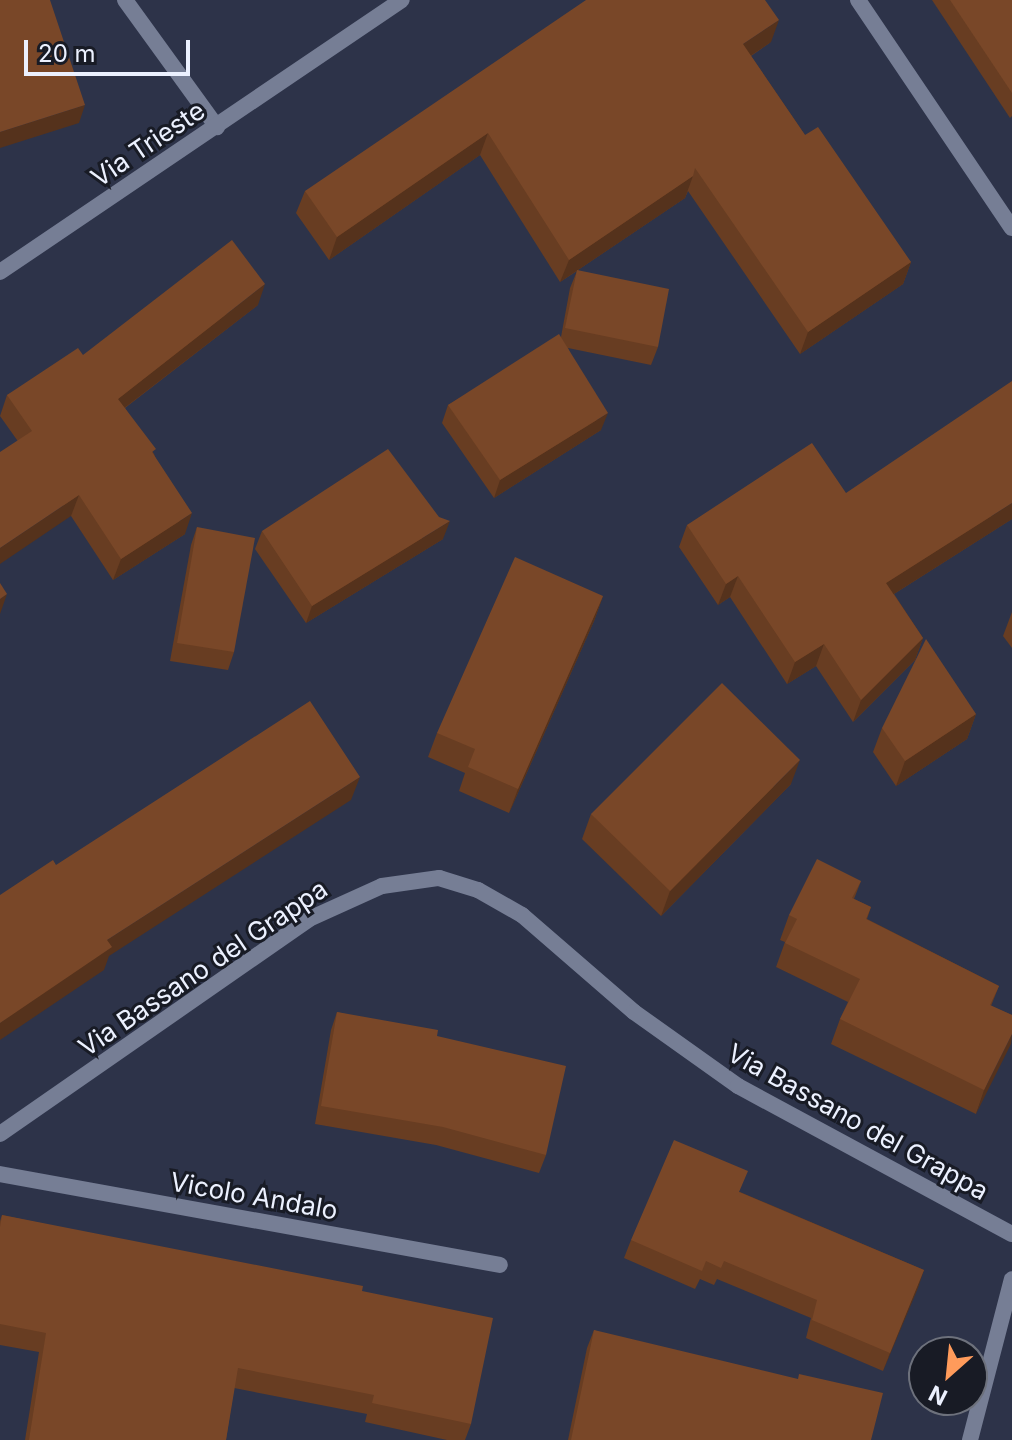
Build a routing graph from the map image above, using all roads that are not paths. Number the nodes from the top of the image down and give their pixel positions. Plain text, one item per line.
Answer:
1 (125, 0) edge
2 (401, 0) edge
3 (858, 0) edge
4 (217, 127) junction
5 (1012, 228) edge
6 (0, 272) edge
7 (0, 1134) edge
8 (0, 1174) edge
9 (1012, 1234) edge
10 (500, 1265) dead end
11 (1012, 1279) edge
12 (970, 1440) edge

1 - 4 street
2 - 4 street, Via Trieste
3 - 5 street
4 - 6 street, Via Trieste
7 - 9 street, Via Bassano del Grappa
8 - 10 street, Vicolo Andalo
11 - 12 street

